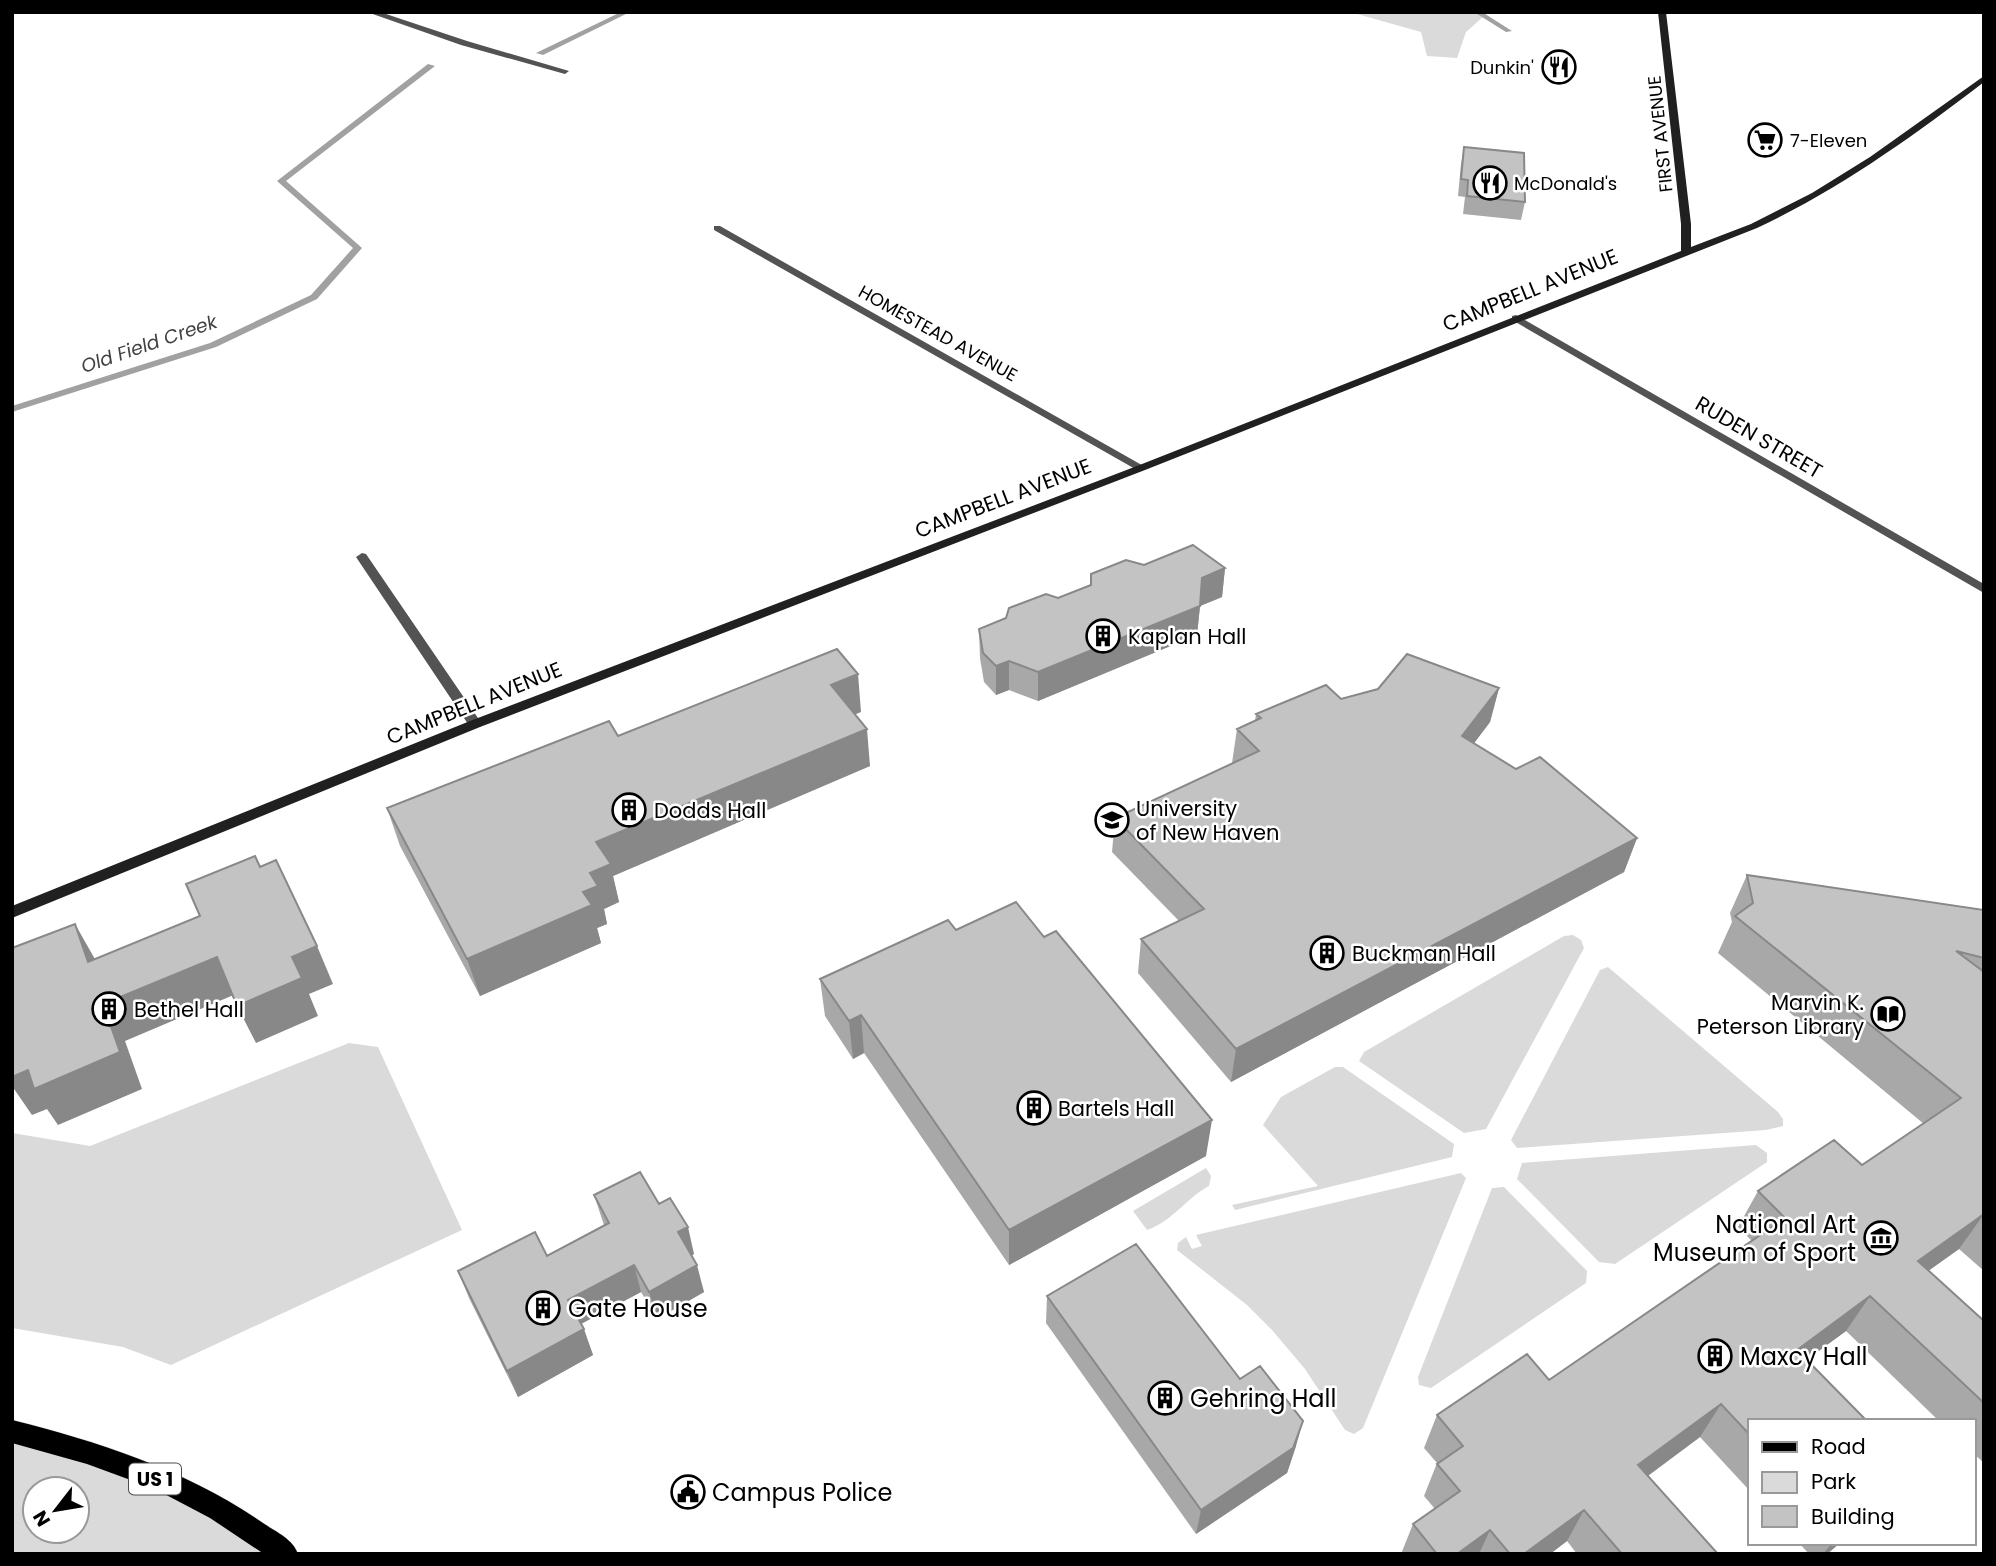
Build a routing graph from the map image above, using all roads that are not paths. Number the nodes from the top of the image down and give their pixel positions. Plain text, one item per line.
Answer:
1 (371, 12) edge
2 (1662, 12) edge
3 (565, 71) dead end
4 (1984, 78) edge
5 (717, 228) dead end
6 (1686, 252) junction
7 (1516, 318) junction
8 (1141, 468) junction
9 (362, 557) dead end
10 (1984, 589) edge
11 (475, 724) junction
12 (12, 912) edge
13 (12, 1431) edge
14 (286, 1554) edge

1 - 3 street
2 - 6 main road, FIRST AVENUE
4 - 6 main road, CAMPBELL AVENUE
5 - 8 street, HOMESTEAD AVENUE
6 - 7 main road, CAMPBELL AVENUE
7 - 8 main road, CAMPBELL AVENUE
7 - 10 street, RUDEN STREET
8 - 11 main road, CAMPBELL AVENUE
9 - 11 street
11 - 12 main road, CAMPBELL AVENUE
13 - 14 main road, US 1

